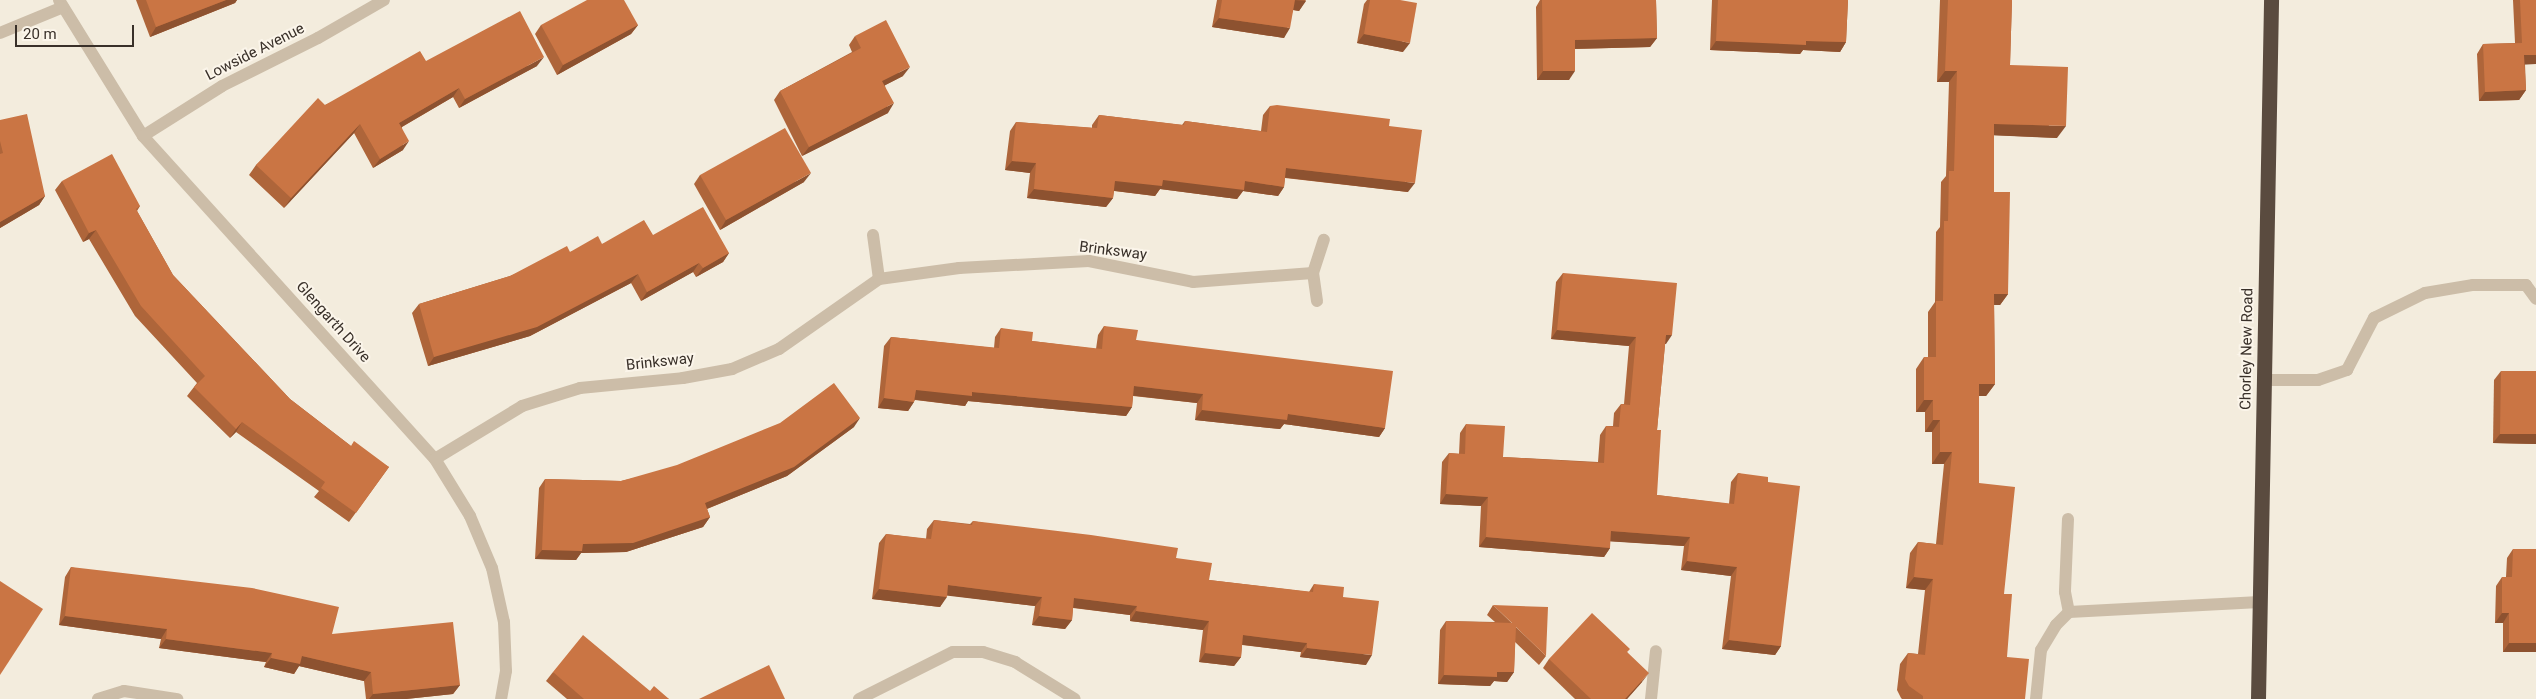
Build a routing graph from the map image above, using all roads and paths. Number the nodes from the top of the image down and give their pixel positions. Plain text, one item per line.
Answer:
1 (384, 0) edge
2 (2271, 0) edge
3 (61, 4) edge
4 (0, 32) edge
5 (143, 136) junction
6 (873, 235) dead end
7 (1324, 240) dead end
8 (1313, 273) junction
9 (879, 279) junction
10 (2536, 299) edge
11 (1317, 301) dead end
12 (2264, 380) junction
13 (435, 459) junction
14 (2068, 519) dead end
15 (2260, 602) junction
16 (2069, 612) junction
17 (1656, 651) dead end
18 (98, 699) edge
19 (177, 699) edge
20 (501, 699) edge
21 (859, 699) edge
22 (1075, 699) edge
23 (1651, 699) edge
24 (2036, 699) edge
25 (2258, 699) edge

1 - 5 street, Lowside Avenue
2 - 12 highway, Chorley New Road
3 - 4 street
3 - 5 street, Glengarth Drive
5 - 13 street, Glengarth Drive
6 - 9 street
7 - 8 street
8 - 9 street, Brinksway
8 - 11 street
9 - 13 street, Brinksway
10 - 12 street
12 - 15 highway, Chorley New Road
13 - 20 street, Glengarth Drive
14 - 16 street
15 - 16 street
15 - 25 highway, Chorley New Road
16 - 24 street
17 - 23 street
18 - 19 street
21 - 22 street

